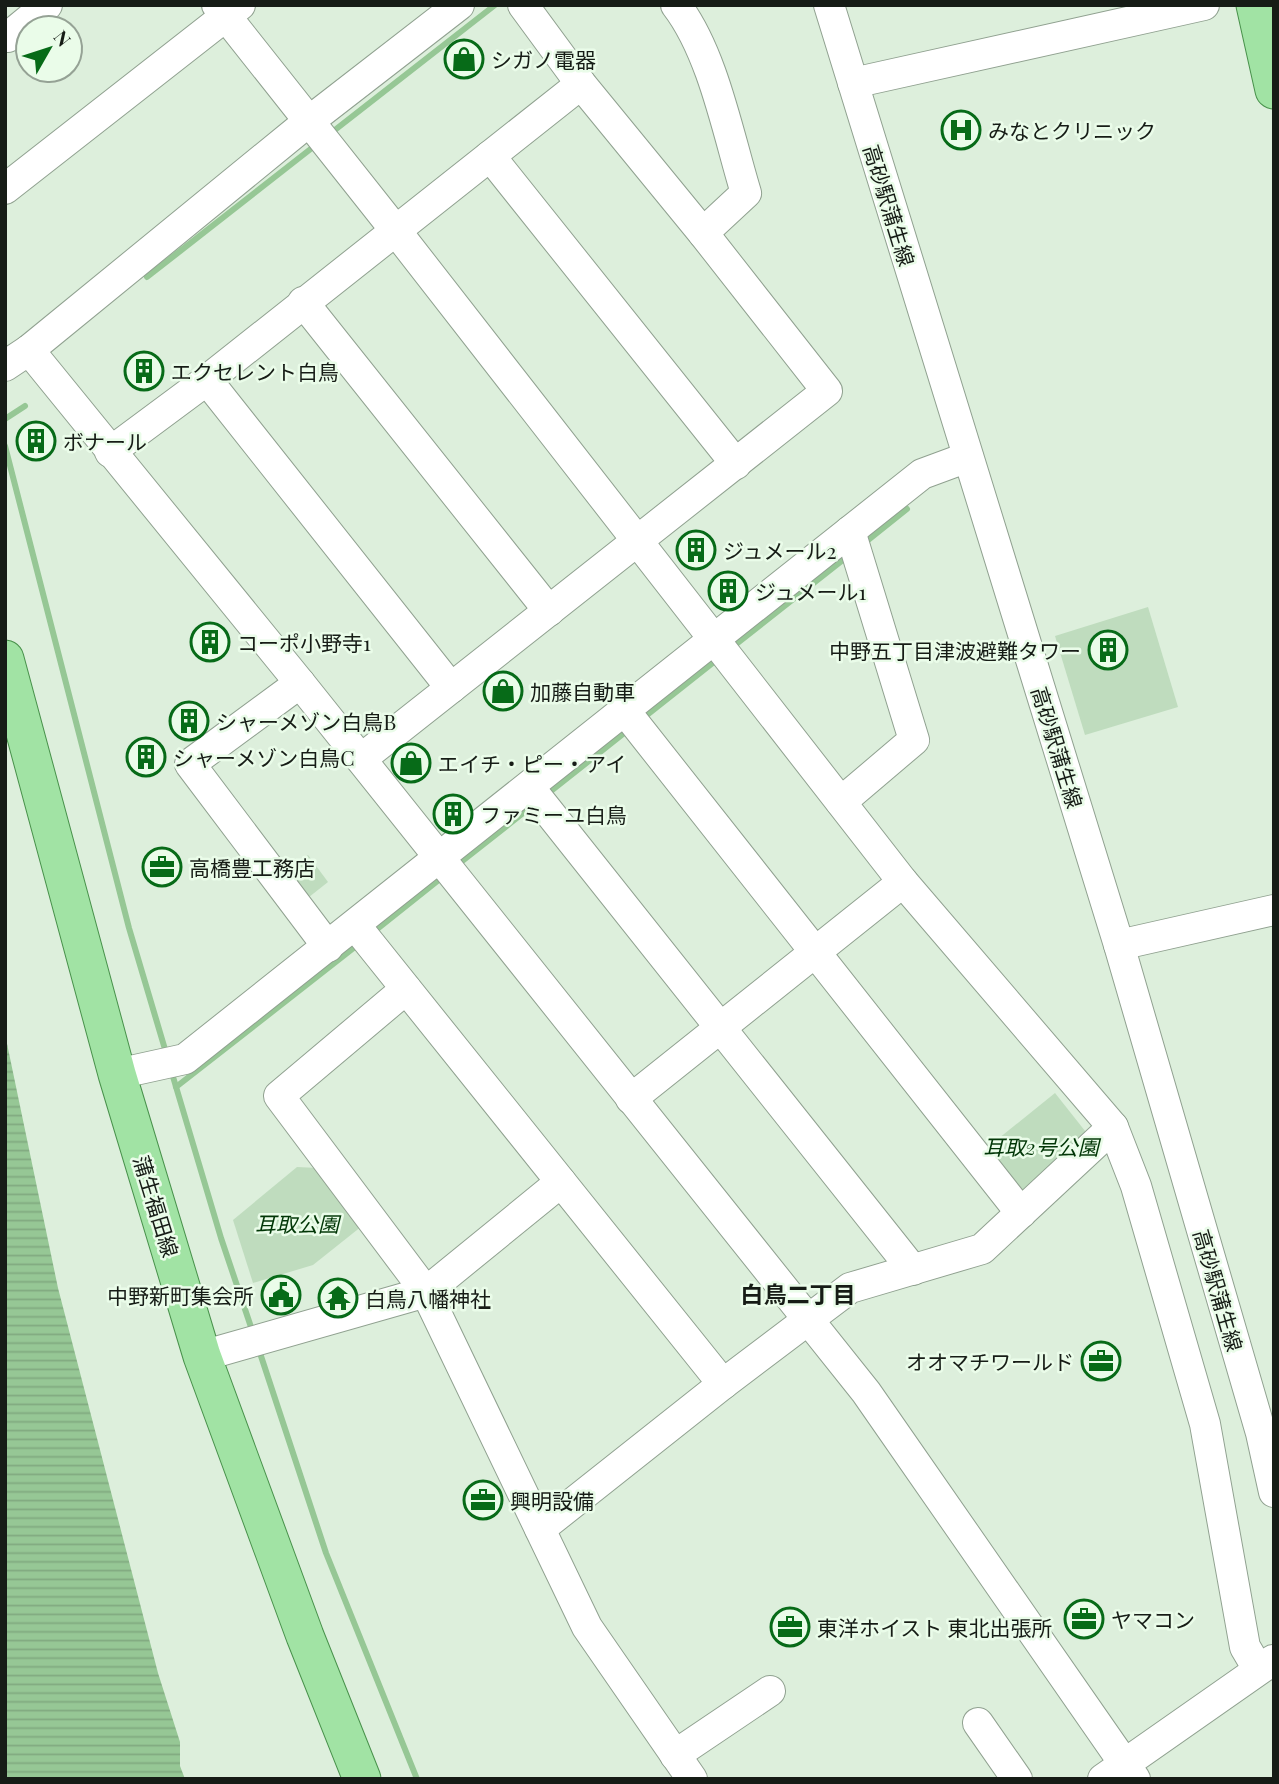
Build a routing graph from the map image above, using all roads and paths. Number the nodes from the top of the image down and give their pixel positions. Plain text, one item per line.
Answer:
1 (47, 5) edge
2 (459, 5) edge
3 (523, 5) edge
4 (676, 5) edge
5 (829, 5) edge
6 (1204, 5) edge
7 (1256, 6) edge
8 (227, 9) edge
9 (8, 37) dead end
10 (853, 83) junction
11 (580, 84) junction
12 (1274, 90) edge
13 (318, 134) junction
14 (489, 156) junction
15 (5, 189) edge
16 (396, 231) junction
17 (702, 233) junction
18 (303, 302) junction
19 (17, 358) edge
20 (207, 380) junction
21 (110, 452) junction
22 (968, 457) junction
23 (736, 464) junction
24 (637, 542) junction
25 (854, 546) junction
26 (549, 611) junction
27 (721, 649) junction
28 (5, 659) edge
29 (300, 683) junction
30 (451, 688) junction
31 (631, 720) junction
32 (361, 760) junction
33 (536, 796) junction
34 (841, 802) junction
35 (447, 867) junction
36 (903, 882) junction
37 (1274, 910) edge
38 (362, 934) junction
39 (1119, 945) junction
40 (328, 947) junction
41 (815, 952) junction
42 (406, 989) junction
43 (720, 1028) junction
44 (117, 1074) junction
45 (631, 1098) junction
46 (1112, 1127) junction
47 (561, 1182) junction
48 (1021, 1213) junction
49 (913, 1270) junction
50 (426, 1292) junction
51 (808, 1320) junction
52 (202, 1356) junction
53 (723, 1384) junction
54 (1274, 1492) edge
55 (540, 1529) junction
56 (1266, 1664) edge
57 (770, 1690) dead end
58 (978, 1723) dead end
59 (675, 1755) junction
60 (1121, 1774) edge
61 (362, 1779) edge
62 (692, 1779) edge
63 (1017, 1779) edge

1 - 9 street
2 - 13 street
3 - 11 street
4 - 17 street
5 - 10 street, 高砂駅蒲生線
6 - 10 street
7 - 12 main road
8 - 13 street
8 - 15 street
10 - 22 street, 高砂駅蒲生線
11 - 14 street
11 - 17 street
13 - 16 street
13 - 19 street
14 - 16 street
14 - 23 street
16 - 18 street
16 - 24 street
17 - 23 street
18 - 20 street
18 - 26 street
19 - 21 street
20 - 21 street
20 - 30 street
21 - 29 street
22 - 25 street
22 - 39 street, 高砂駅蒲生線
23 - 24 street
24 - 26 street
24 - 27 street
25 - 27 street
25 - 34 street
26 - 30 street
27 - 31 street
27 - 34 street
28 - 44 main road, 蒲生福田線
29 - 32 street
29 - 40 street
30 - 32 street
31 - 33 street
31 - 41 street
32 - 35 street
33 - 35 street
33 - 43 street
34 - 36 street
35 - 38 street
35 - 45 street
36 - 41 street
36 - 46 street
37 - 39 street
38 - 40 street
38 - 42 street
39 - 54 street, 高砂駅蒲生線
40 - 44 street
41 - 43 street
41 - 48 street
42 - 47 street
42 - 50 street
43 - 45 street
43 - 49 street
44 - 52 main road, 蒲生福田線
45 - 51 street
46 - 48 street
46 - 56 street
47 - 50 street
47 - 53 street
48 - 49 street
49 - 51 street
50 - 52 street
50 - 55 street
51 - 53 street
51 - 60 street
52 - 61 main road, 蒲生福田線
53 - 55 street
55 - 59 street
56 - 60 street
57 - 59 street
58 - 63 street
59 - 62 street

